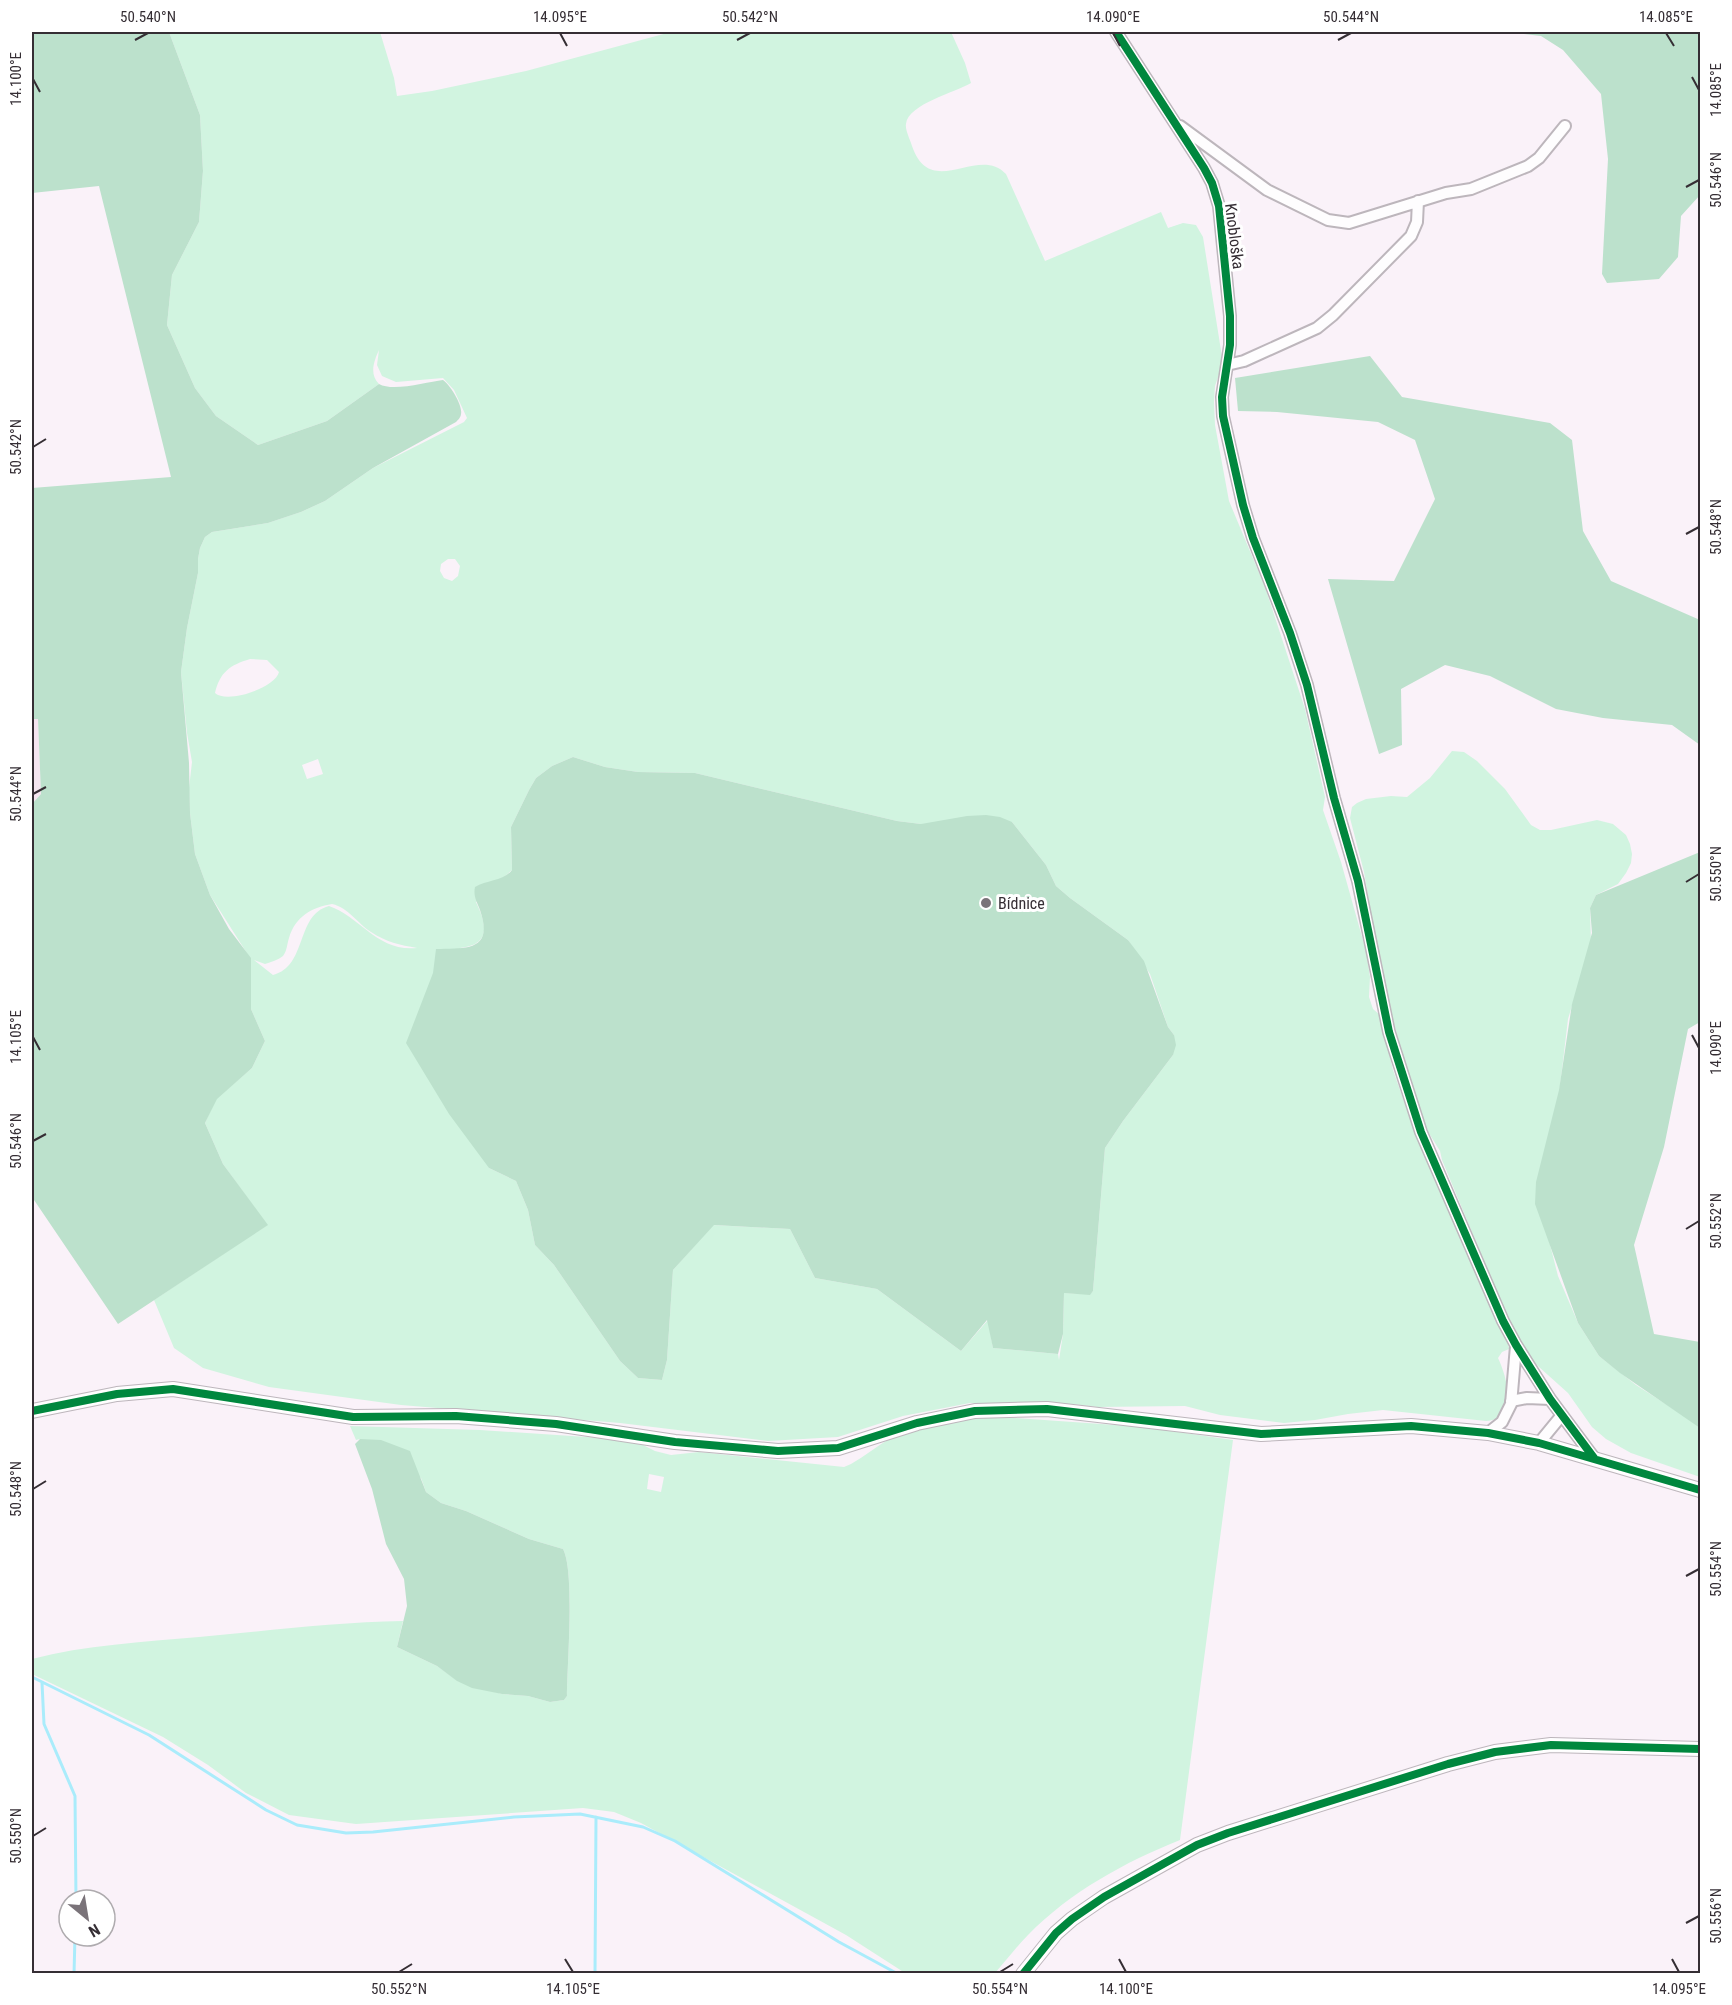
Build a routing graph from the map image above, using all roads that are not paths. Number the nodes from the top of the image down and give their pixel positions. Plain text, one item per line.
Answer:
1 (1116, 32) edge
2 (1174, 122) junction
3 (1565, 126) dead end
4 (1418, 201) junction
5 (1227, 365) junction
6 (1516, 1346) junction
7 (1550, 1399) junction
8 (1511, 1401) junction
9 (32, 1411) edge
10 (1562, 1415) junction
11 (1488, 1433) junction
12 (1539, 1443) junction
13 (1594, 1458) junction
14 (1701, 1490) edge
15 (1701, 1749) edge
16 (1023, 1974) edge

1 - 2 street, Knobloška
2 - 4 street, Knobloška
2 - 5 street, Knobloška
3 - 4 street, Knobloška
4 - 5 street
5 - 6 street, Knobloška
6 - 7 street, Knobloška
6 - 8 street
7 - 8 street
7 - 10 street, Knobloška
8 - 11 street
9 - 11 street
10 - 12 street
10 - 13 street, Knobloška
11 - 12 street
12 - 13 street
13 - 14 street
15 - 16 street

